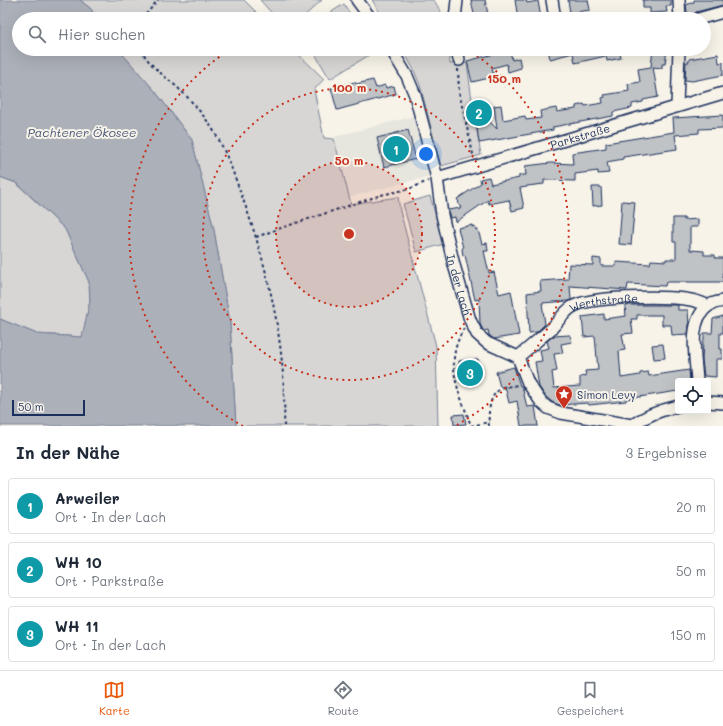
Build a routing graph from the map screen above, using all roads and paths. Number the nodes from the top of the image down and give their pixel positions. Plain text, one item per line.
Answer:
1 (158, 0) edge
2 (357, 0) edge
3 (457, 0) edge
4 (552, 0) edge
5 (679, 0) edge
6 (148, 12) edge
7 (366, 12) edge
8 (456, 12) edge
9 (555, 12) edge
10 (680, 12) edge
11 (723, 12) edge
12 (711, 15) edge
13 (146, 56) edge
14 (395, 56) edge
15 (458, 56) edge
16 (679, 56) edge
17 (459, 60) joint
18 (723, 93) edge
19 (677, 106) junction
20 (481, 165) junction
21 (437, 178) junction
22 (256, 237) junction
23 (723, 301) edge
24 (708, 306) junction
25 (470, 320) junction
26 (518, 357) junction
27 (697, 378) edge
28 (528, 383) junction
29 (711, 402) edge
30 (723, 402) edge
31 (675, 407) edge
32 (489, 422) junction
33 (284, 426) edge
34 (471, 426) edge
35 (489, 426) edge
36 (632, 426) edge

1 - 6 path
2 - 7 street
3 - 8 street
4 - 9 street
5 - 10 street
11 - 12 street
13 - 22 path
14 - 21 street, In der Lach
15 - 17 street
16 - 19 street
17 - 20 path
18 - 19 street, Parkstraße
19 - 20 street, Parkstraße
20 - 21 street, Parkstraße
21 - 22 path
21 - 25 street, In der Lach
22 - 33 path
23 - 24 street
24 - 26 street, Werthstraße
24 - 27 street
25 - 26 street, In der Lach
25 - 34 path
26 - 28 street
28 - 32 path
28 - 36 street
29 - 30 street
31 - 36 street
32 - 34 path
32 - 35 path

